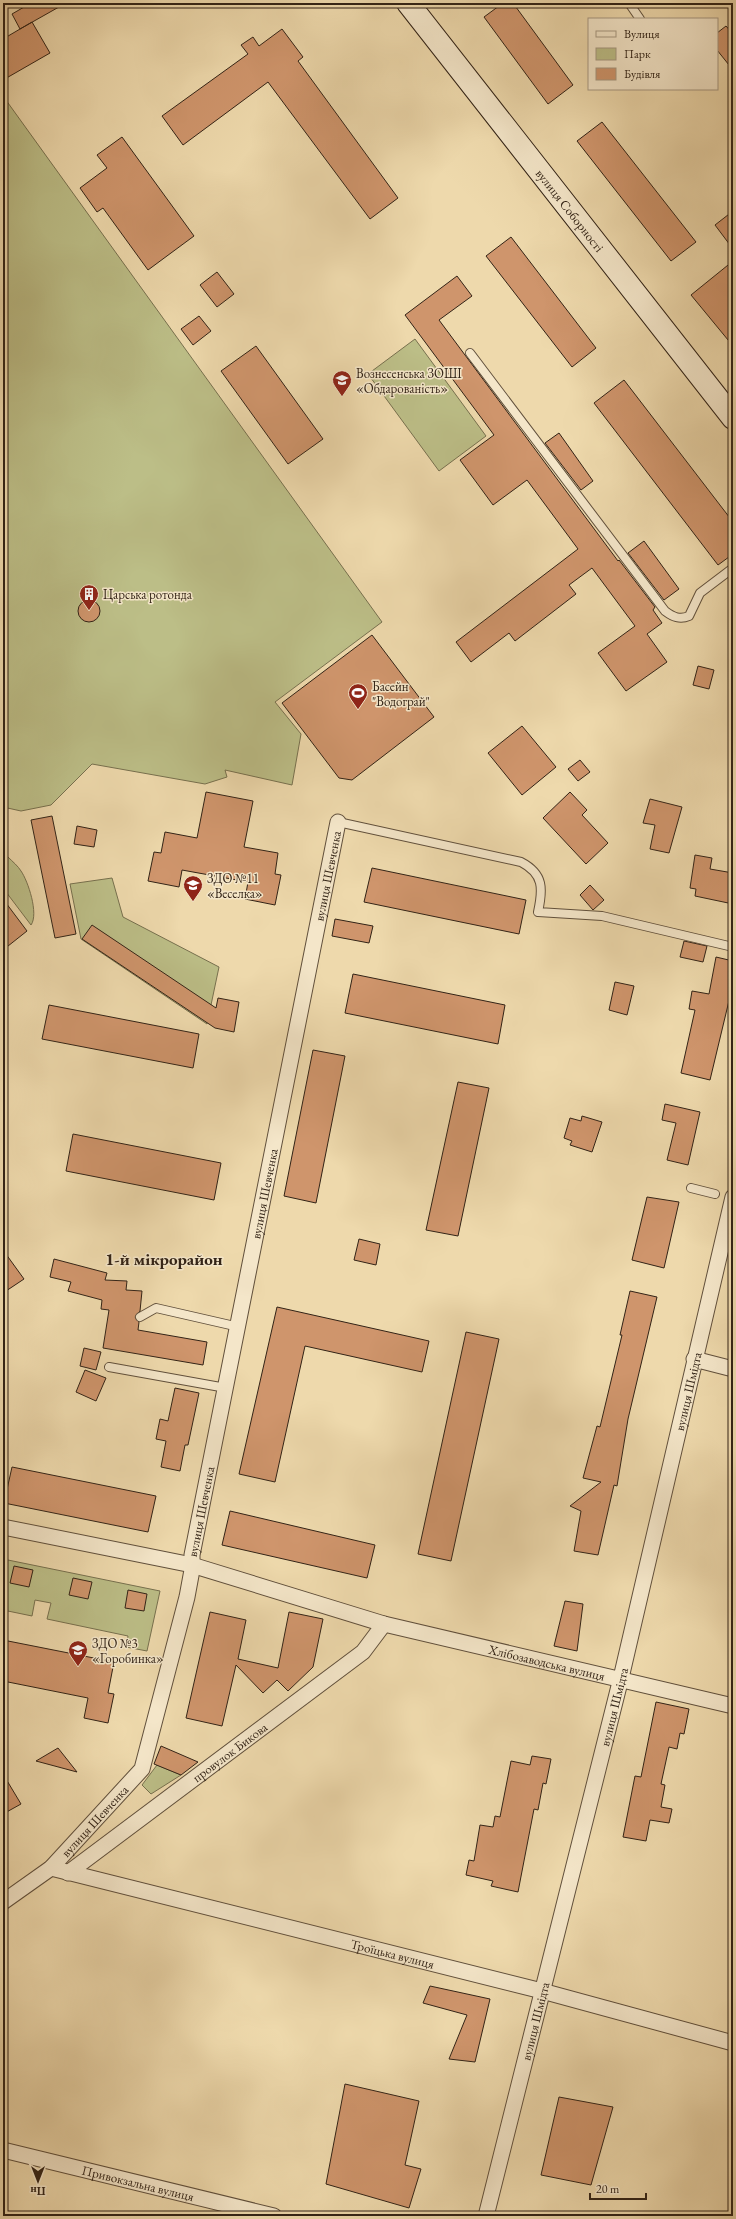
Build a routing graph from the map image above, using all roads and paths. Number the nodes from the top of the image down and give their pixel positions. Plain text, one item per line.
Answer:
1 (408, 3) edge
2 (629, 3) edge
3 (639, 18) edge
4 (470, 353) dead end
5 (733, 418) edge
6 (733, 568) edge
7 (338, 822) joint
8 (733, 947) edge
9 (691, 1188) dead end
10 (715, 1194) dead end
11 (733, 1196) edge
12 (140, 1317) dead end
13 (239, 1327) junction
14 (694, 1359) junction
15 (109, 1367) dead end
16 (733, 1369) edge
17 (226, 1388) junction
18 (3, 1527) edge
19 (192, 1565) junction
20 (384, 1624) junction
21 (621, 1678) junction
22 (733, 1706) edge
23 (51, 1868) junction
24 (68, 1872) junction
25 (3, 1902) edge
26 (542, 1991) junction
27 (733, 2043) edge
28 (3, 2150) edge
29 (274, 2216) edge
30 (486, 2216) edge

1 - 5 main road, вулиця Соборності
2 - 3 lane
4 - 6 lane
7 - 8 lane
7 - 13 street, вулиця Шевченка
9 - 10 lane
11 - 14 street, вулиця Шмідта
12 - 13 lane
13 - 17 street, вулиця Шевченка
14 - 16 street
14 - 21 street, вулиця Шмідта
15 - 17 lane
17 - 19 street, вулиця Шевченка
18 - 19 street, вулиця Шевченка
19 - 20 street, вулиця Шевченка
19 - 23 street, вулиця Шевченка
20 - 21 street, Хлібозаводська вулиця
20 - 24 street, провулок Бикова
21 - 22 street, Хлібозаводська вулиця
21 - 26 street, вулиця Шмідта
23 - 24 street, Троїцька вулиця
23 - 25 street
24 - 26 street, Троїцька вулиця
26 - 27 street, Троїцька вулиця
26 - 30 street, вулиця Шмідта
28 - 29 street, Привокзальна вулиця

